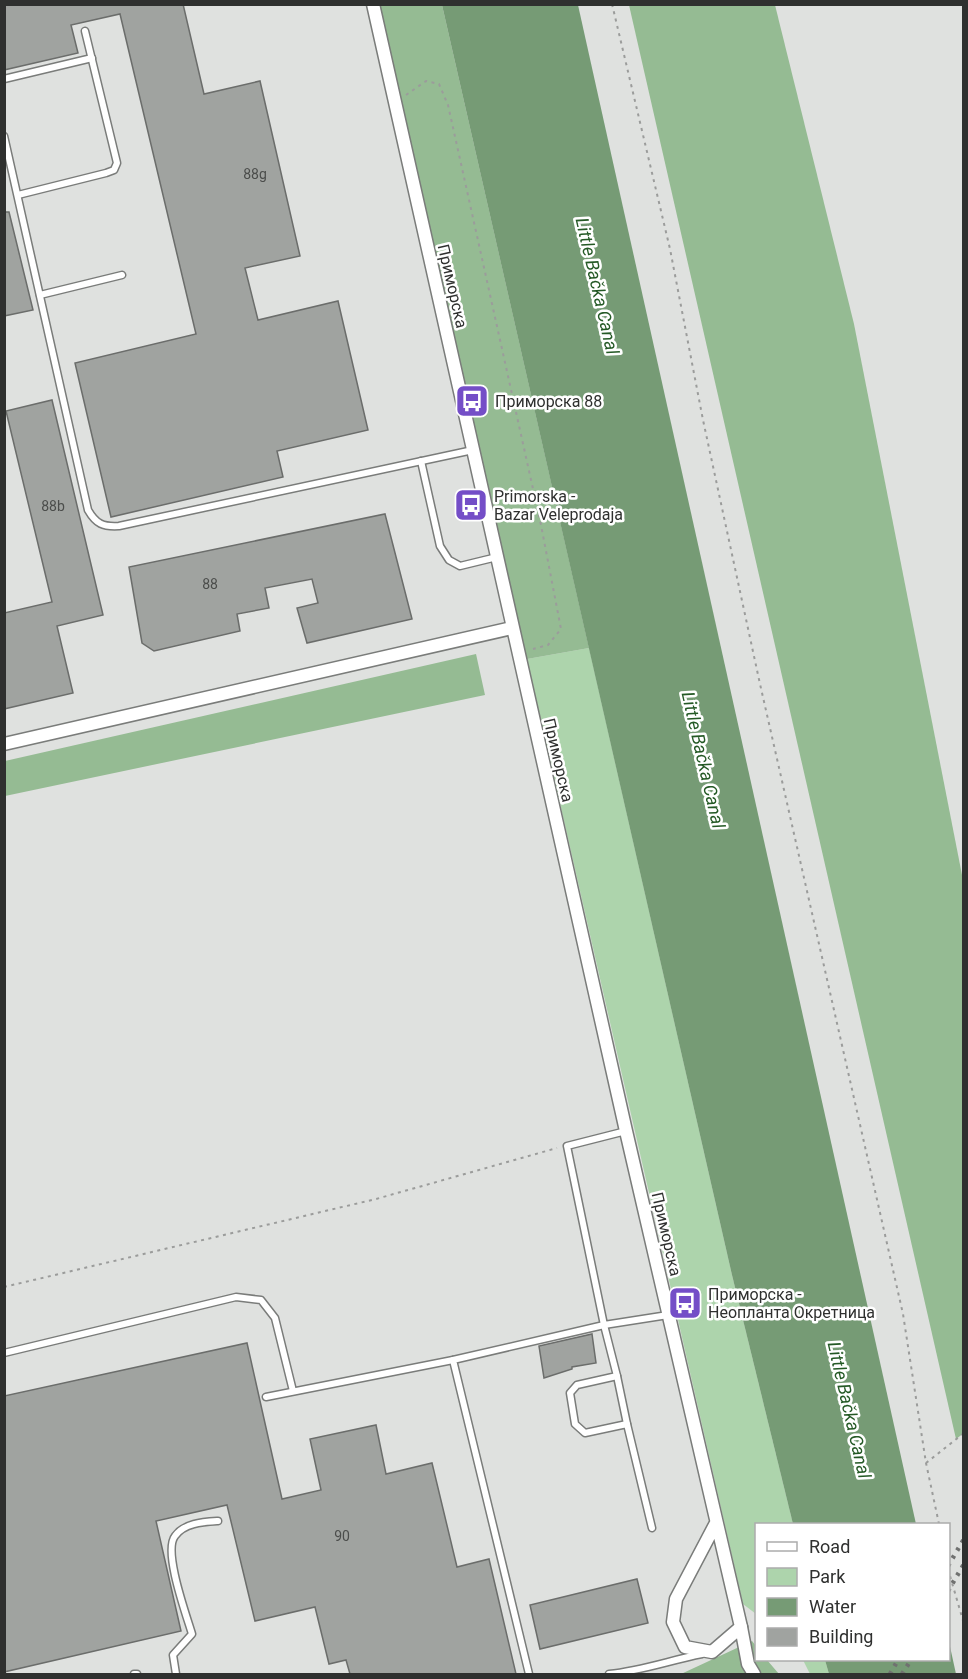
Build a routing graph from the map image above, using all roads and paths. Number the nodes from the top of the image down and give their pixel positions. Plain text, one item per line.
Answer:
1 (373, 4) edge
2 (612, 4) edge
3 (86, 31) dead end
4 (92, 58) junction
5 (4, 79) edge
6 (394, 98) junction
7 (4, 136) edge
8 (18, 195) junction
9 (122, 275) dead end
10 (40, 295) junction
11 (473, 450) junction
12 (421, 461) junction
13 (497, 557) junction
14 (512, 628) junction
15 (518, 652) junction
16 (4, 744) edge
17 (626, 1131) junction
18 (567, 1146) junction
19 (4, 1287) edge
20 (668, 1315) junction
21 (604, 1325) junction
22 (4, 1353) edge
23 (453, 1360) junction
24 (617, 1376) junction
25 (293, 1391) junction
26 (266, 1397) dead end
27 (627, 1424) junction
28 (963, 1433) edge
29 (926, 1463) junction
30 (218, 1521) dead end
31 (716, 1523) junction
32 (939, 1523) edge
33 (652, 1528) dead end
34 (950, 1576) edge
35 (963, 1624) edge
36 (741, 1627) junction
37 (712, 1652) junction
38 (635, 1673) edge
39 (176, 1674) edge
40 (529, 1674) edge
41 (609, 1674) edge
42 (754, 1674) edge

1 - 6 street, Приморска
2 - 29 path
3 - 4 lane
4 - 5 lane
4 - 8 lane
6 - 11 street, Приморска
6 - 15 path
7 - 8 lane
8 - 10 lane
9 - 10 lane
10 - 12 lane
11 - 12 lane
11 - 13 street, Приморска
12 - 13 lane
13 - 14 street, Приморска
14 - 15 street, Приморска
14 - 16 street
15 - 17 street, Приморска
17 - 18 lane
17 - 20 street, Приморска
18 - 19 path
18 - 21 lane
20 - 21 lane
20 - 31 street, Приморска
21 - 23 lane
21 - 24 lane
22 - 25 lane
23 - 25 lane
23 - 40 lane
24 - 27 lane
24 - 27 lane
25 - 26 lane
27 - 33 lane
28 - 29 path
29 - 32 path
30 - 39 lane
31 - 36 street, Приморска
31 - 37 street
34 - 35 path
36 - 37 street
36 - 42 street, Приморска
37 - 38 lane
38 - 41 lane

